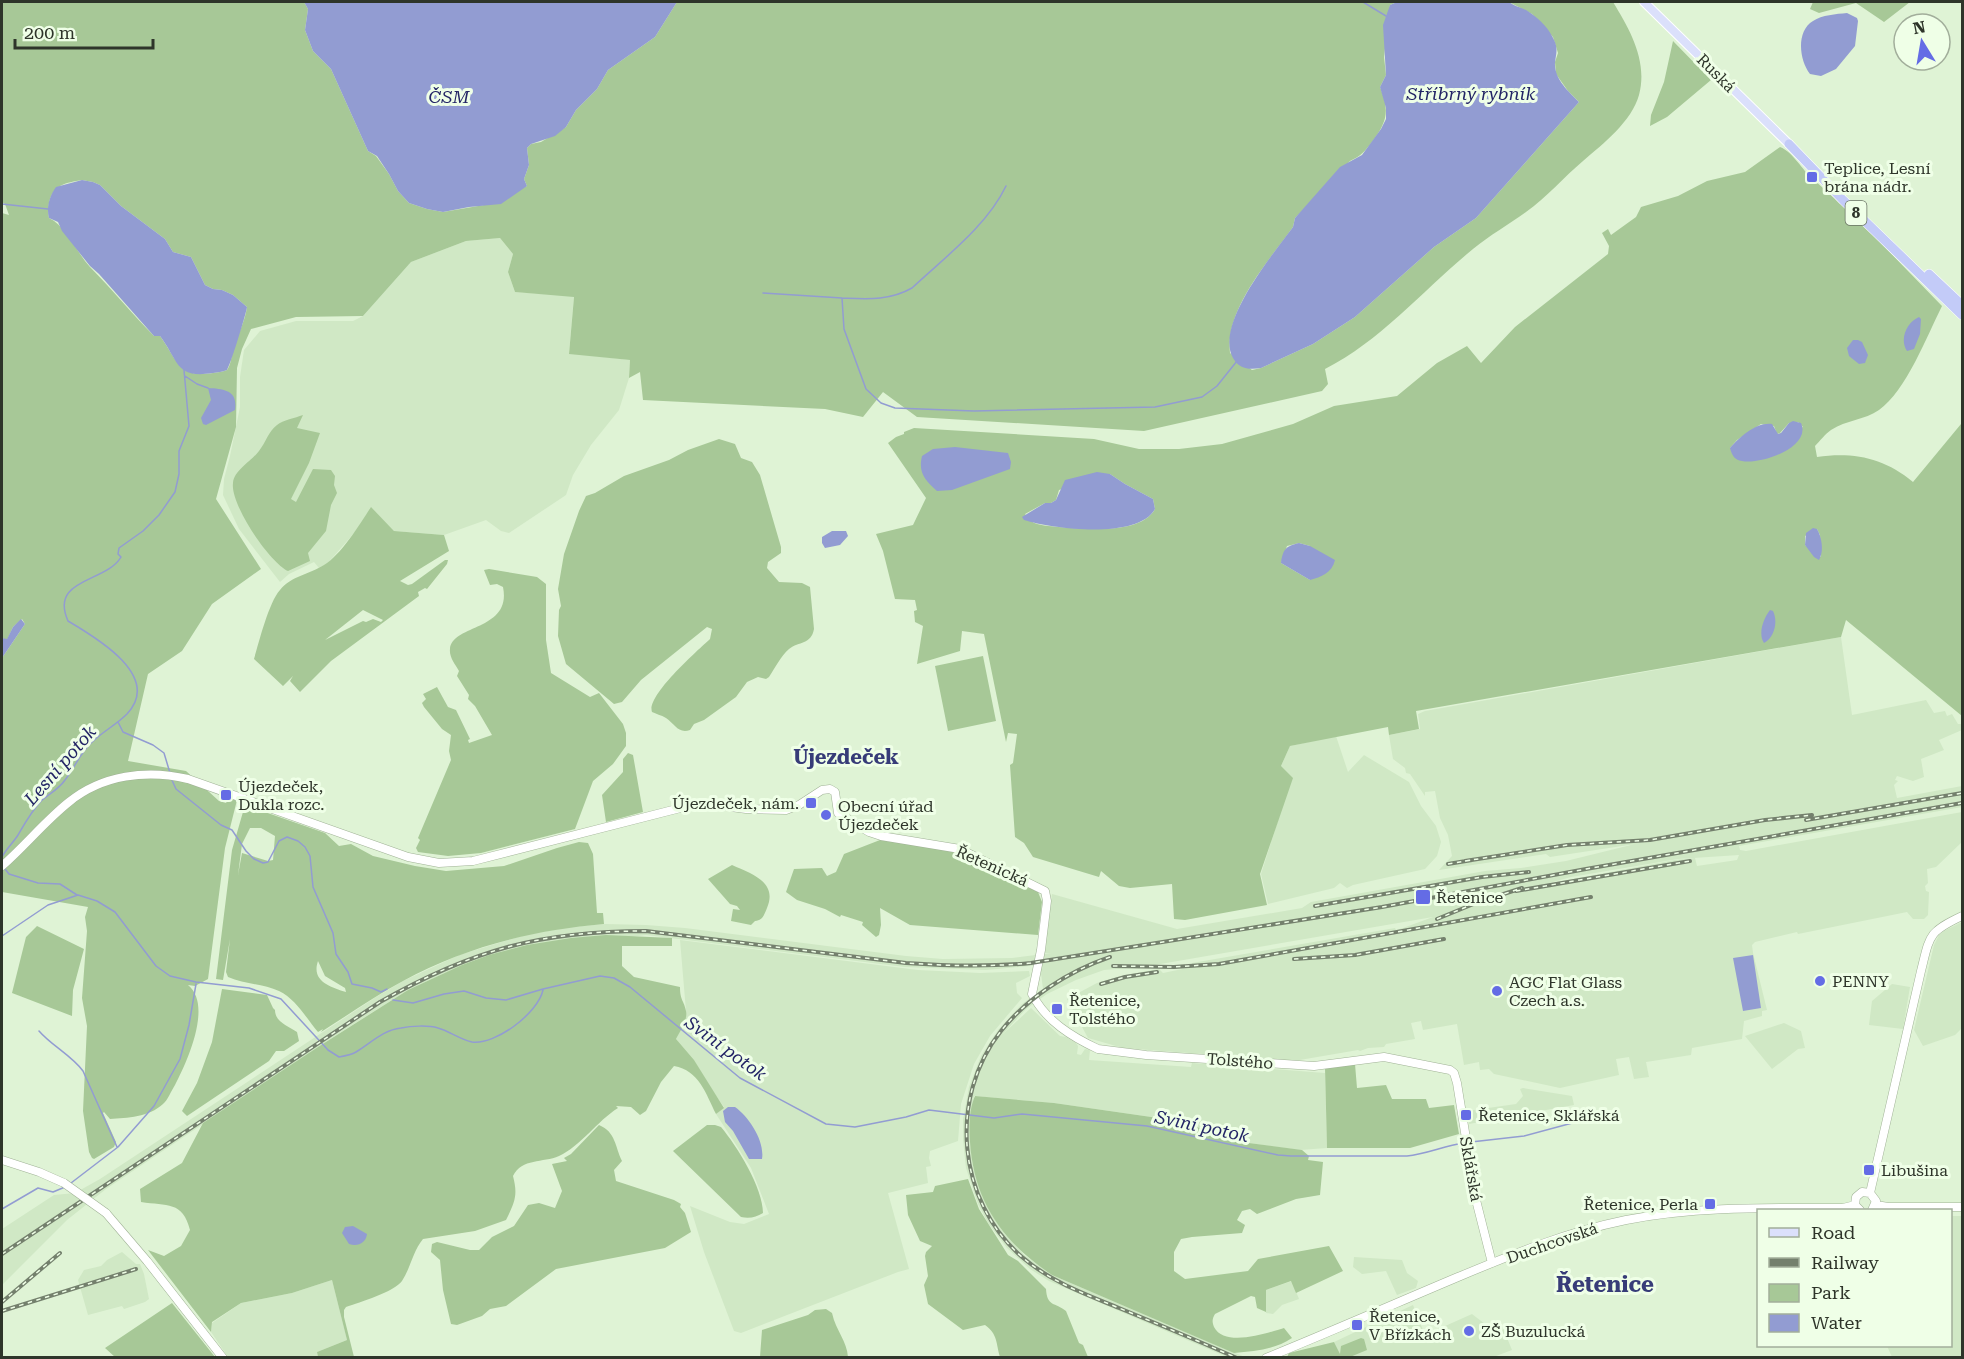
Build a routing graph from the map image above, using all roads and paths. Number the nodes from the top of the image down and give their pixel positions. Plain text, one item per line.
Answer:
1 (1644, 2) edge
2 (1789, 144) junction
3 (1962, 305) edge
4 (1962, 315) edge
5 (3, 865) edge
6 (1962, 916) edge
7 (1032, 994) joint
8 (1454, 1073) joint
9 (2, 1160) edge
10 (1870, 1193) junction
11 (1962, 1207) edge
12 (1857, 1208) edge
13 (1874, 1208) edge
14 (1492, 1263) junction
15 (223, 1358) edge
16 (1266, 1358) edge

1 - 2 main road, Ruská / 8
2 - 3 highway, 8
2 - 4 highway, 8
5 - 7 street, Řetenická
6 - 10 street
7 - 8 street, Tolstého
8 - 14 street, Sklářská
9 - 15 street, bridge
10 - 12 street, Duchcovská
10 - 13 street
11 - 13 street
12 - 14 street, Duchcovská
14 - 16 street, Duchcovská

